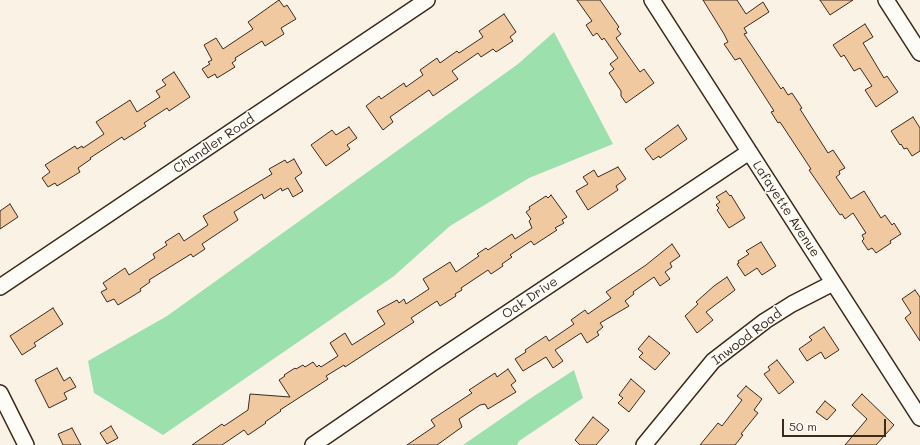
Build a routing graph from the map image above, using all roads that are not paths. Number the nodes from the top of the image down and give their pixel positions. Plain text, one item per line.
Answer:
1 (427, 0) edge
2 (652, 0) edge
3 (886, 0) edge
4 (920, 53) edge
5 (749, 152) junction
6 (833, 283) junction
7 (0, 287) edge
8 (0, 393) edge
9 (920, 418) edge
10 (26, 445) edge
11 (313, 445) edge
12 (644, 445) edge

1 - 7 street, Chandler Road
2 - 5 street, Lafayette Avenue
3 - 4 street
5 - 6 street, Lafayette Avenue
5 - 11 street, Oak Drive
6 - 9 street, Lafayette Avenue
6 - 12 street, Inwood Road
8 - 10 street

